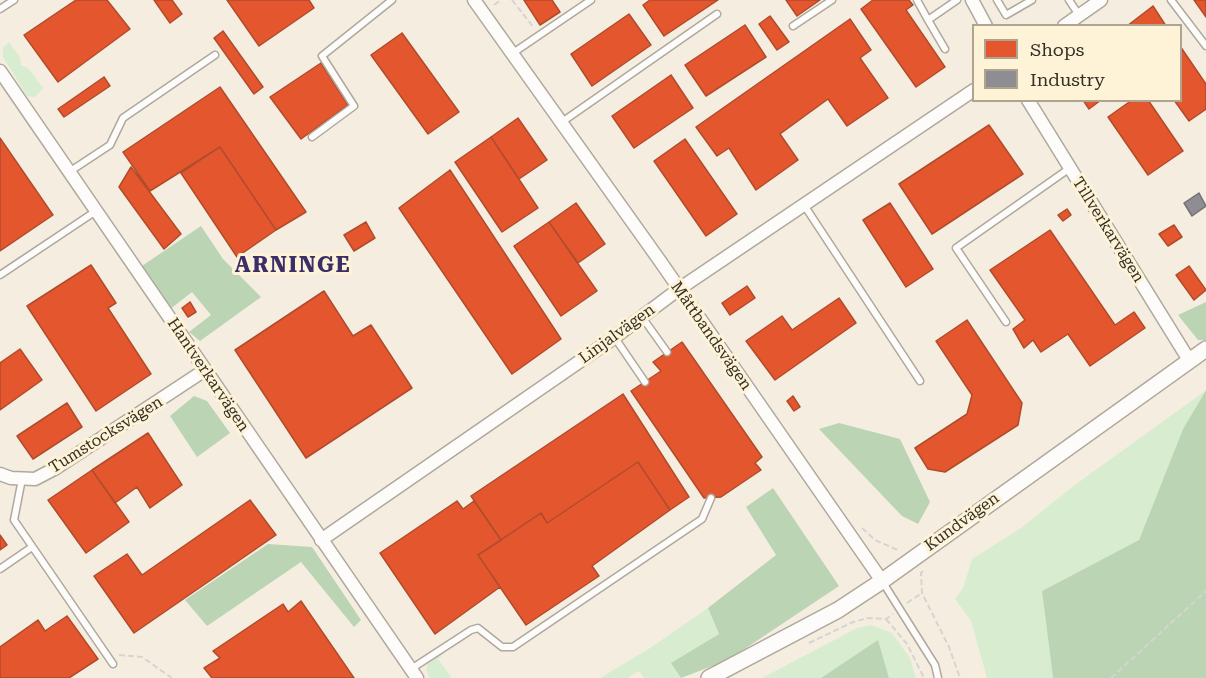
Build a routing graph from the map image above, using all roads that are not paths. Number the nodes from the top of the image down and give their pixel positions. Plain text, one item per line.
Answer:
1 (14, 0) edge
2 (392, 0) edge
3 (474, 0) edge
4 (591, 0) edge
5 (832, 0) edge
6 (916, 0) edge
7 (957, 0) edge
8 (972, 0) edge
9 (997, 0) edge
10 (1032, 0) edge
11 (1070, 0) edge
12 (1101, 0) edge
13 (1171, 0) edge
14 (0, 9) edge
15 (717, 14) dead end
16 (1079, 15) junction
17 (928, 20) junction
18 (985, 24) edge
19 (1067, 24) edge
20 (792, 26) dead end
21 (1206, 46) edge
22 (945, 49) dead end
23 (513, 53) junction
24 (214, 55) dead end
25 (0, 71) edge
26 (4, 85) edge
27 (972, 91) edge
28 (1029, 102) edge
29 (562, 122) junction
30 (312, 138) dead end
31 (1070, 168) junction
32 (69, 172) junction
33 (804, 205) junction
34 (96, 211) junction
35 (0, 275) edge
36 (679, 289) junction
37 (642, 317) junction
38 (1006, 322) dead end
39 (615, 337) junction
40 (1206, 349) edge
41 (667, 352) dead end
42 (1189, 360) junction
43 (205, 370) junction
44 (920, 381) dead end
45 (645, 382) dead end
46 (0, 474) edge
47 (22, 478) junction
48 (711, 498) dead end
49 (321, 540) junction
50 (32, 547) junction
51 (0, 569) edge
52 (882, 581) junction
53 (113, 664) dead end
54 (414, 673) edge
55 (709, 678) edge
56 (938, 678) edge

1 - 14 lane
2 - 30 lane
3 - 23 street, Måttbandsvägen
4 - 23 lane
5 - 20 lane
6 - 17 lane
7 - 17 lane
8 - 18 street
9 - 10 lane
11 - 16 lane
12 - 16 street
13 - 21 lane
15 - 29 lane
16 - 19 street
17 - 22 lane
23 - 29 street, Måttbandsvägen
24 - 32 lane
25 - 26 street, Hantverkarvägen
26 - 32 street, Hantverkarvägen
27 - 33 street, Linjalvägen
28 - 31 street, Tillverkarvägen
29 - 36 street, Måttbandsvägen
31 - 38 lane
31 - 42 street, Tillverkarvägen
32 - 34 street, Hantverkarvägen
33 - 36 street, Linjalvägen
33 - 44 lane
34 - 35 lane
34 - 43 street, Hantverkarvägen
36 - 37 street, Linjalvägen
36 - 52 street, Måttbandsvägen
37 - 39 street, Linjalvägen
37 - 41 lane
39 - 45 lane
39 - 49 street, Linjalvägen
40 - 42 street, Kundvägen
42 - 52 street, Kundvägen
43 - 47 street, Tumstocksvägen
43 - 49 street, Hantverkarvägen
46 - 47 street, Tumstocksvägen
47 - 50 lane
48 - 54 lane
49 - 54 street, Hantverkarvägen
50 - 51 lane
50 - 53 lane
52 - 55 street, Kundvägen
52 - 56 lane, Måttbandsvägen

